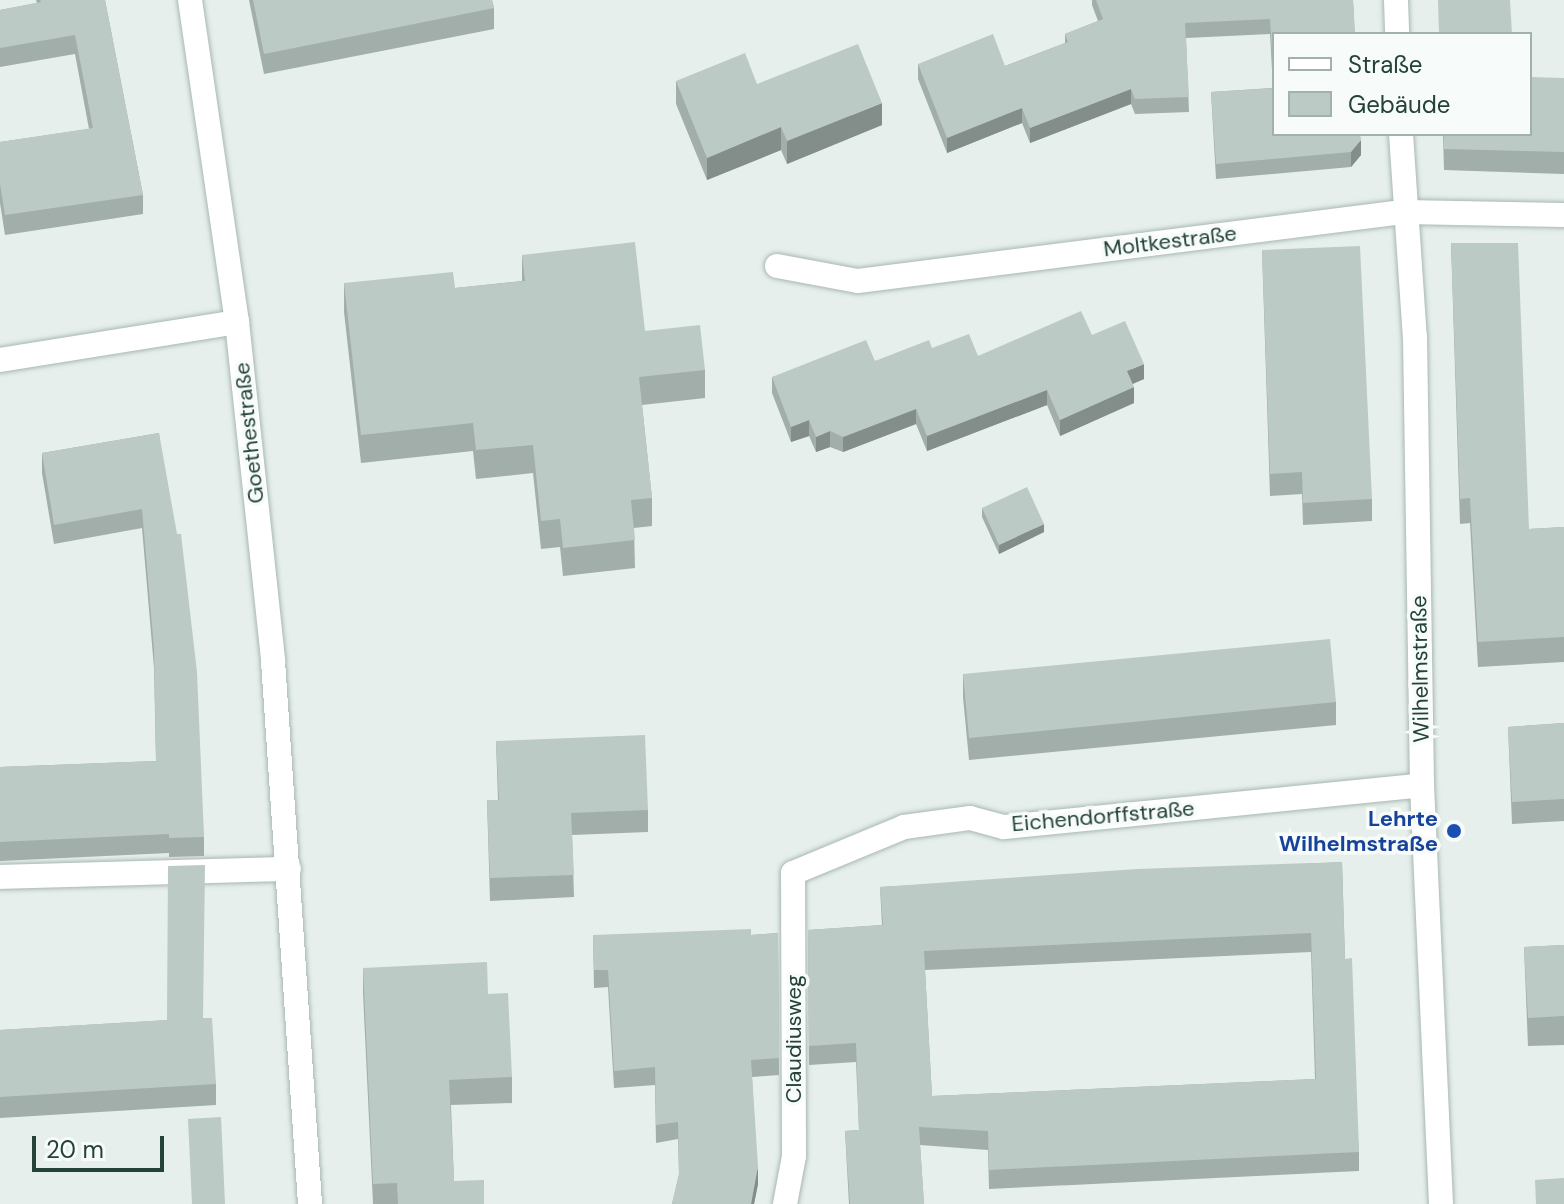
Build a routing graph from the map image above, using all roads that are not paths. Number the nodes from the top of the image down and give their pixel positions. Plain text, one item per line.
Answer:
1 (190, 0) edge
2 (1396, 0) edge
3 (1397, 32) edge
4 (1401, 136) edge
5 (1403, 212) junction
6 (1564, 215) edge
7 (777, 266) dead end
8 (237, 322) junction
9 (0, 360) edge
10 (1422, 785) junction
11 (289, 869) junction
12 (793, 873) joint
13 (0, 877) edge
14 (310, 1204) edge
15 (785, 1204) edge
16 (1441, 1204) edge

1 - 8 street, Goethestraße
2 - 3 street
4 - 5 street, Wilhelmstraße
5 - 6 street, Moltkestraße
5 - 7 street, Moltkestraße
5 - 10 street, Wilhelmstraße
8 - 9 street
8 - 11 street, Goethestraße
10 - 12 street, Eichendorffstraße
10 - 16 street, Wilhelmstraße
11 - 13 street
11 - 14 street, Goethestraße
12 - 15 street, Claudiusweg

